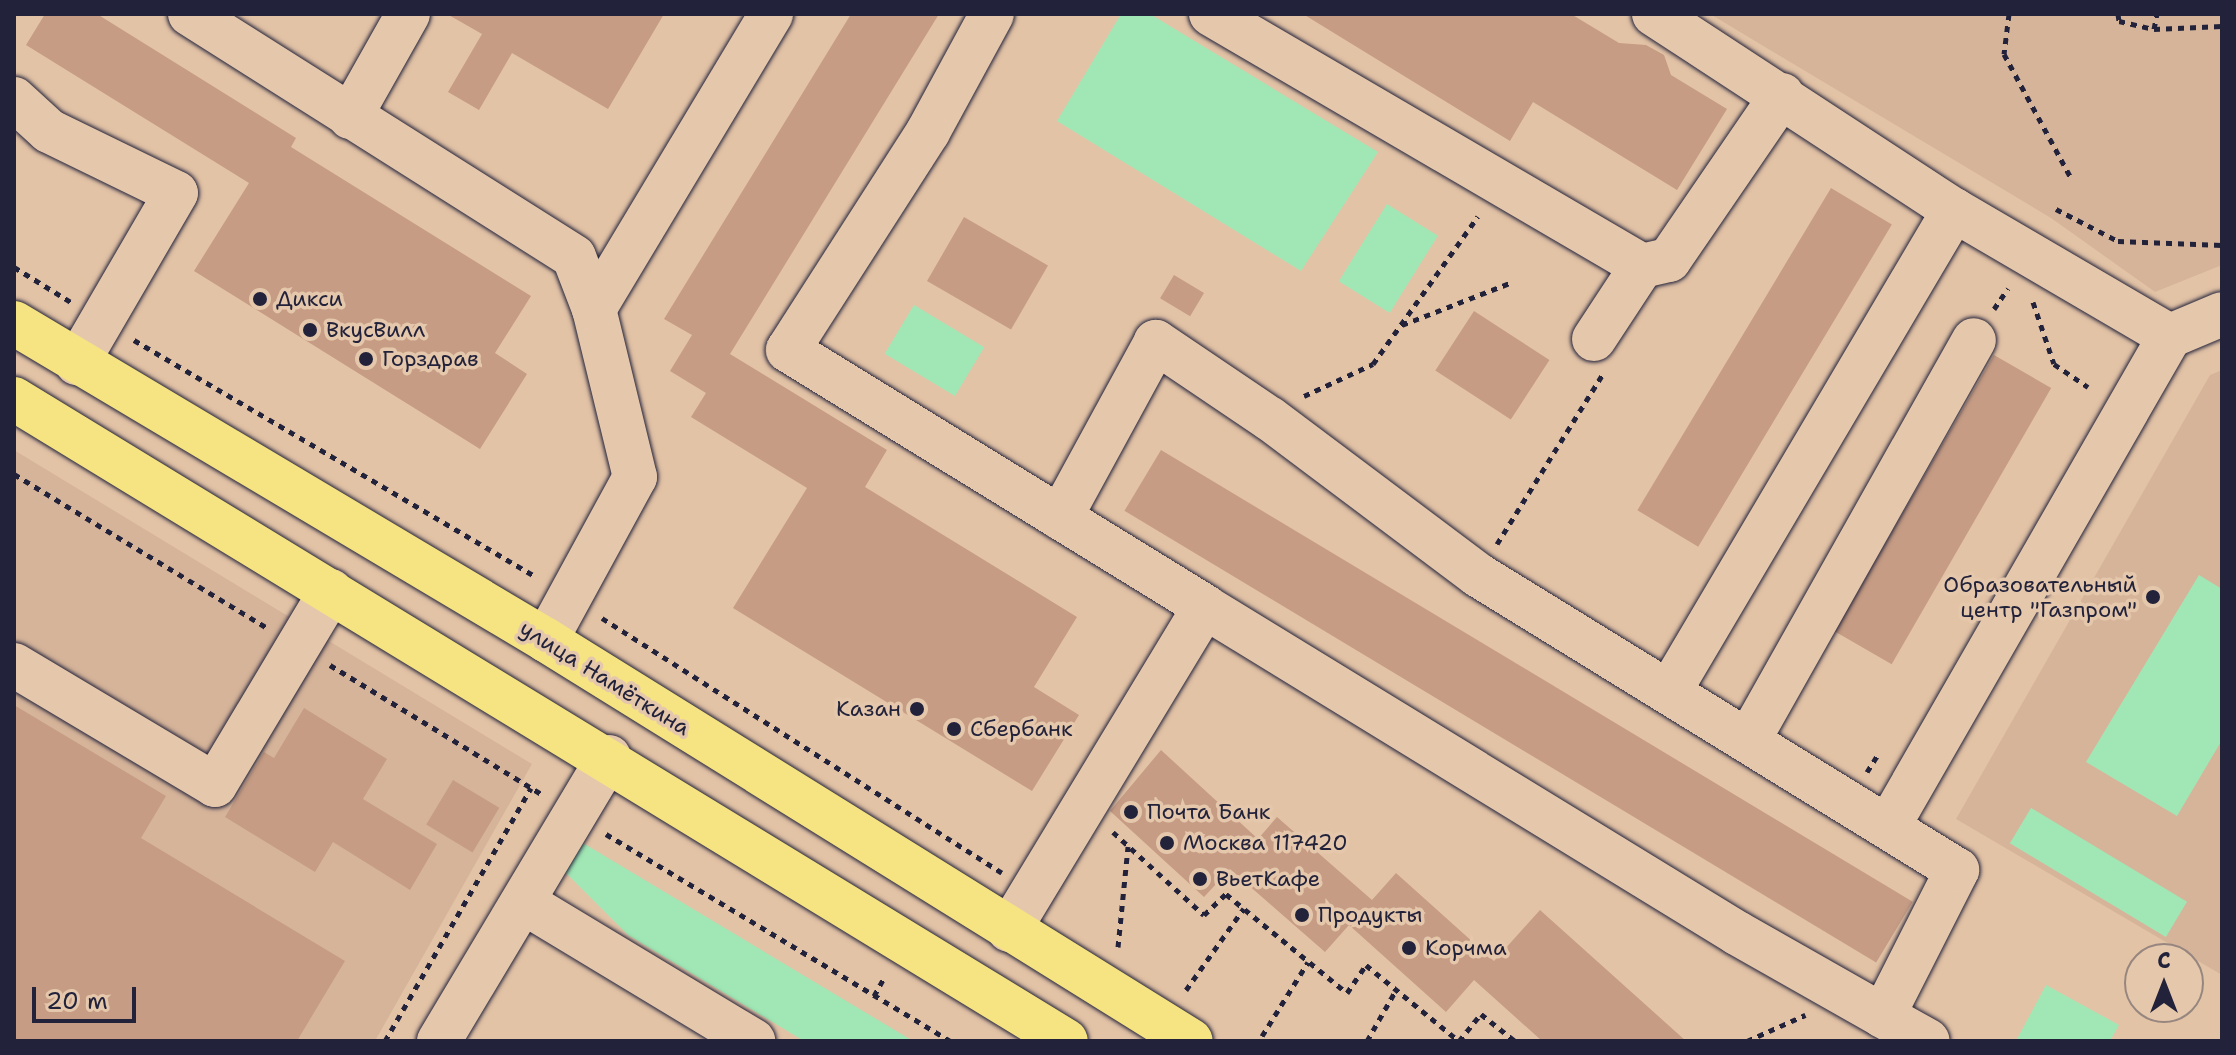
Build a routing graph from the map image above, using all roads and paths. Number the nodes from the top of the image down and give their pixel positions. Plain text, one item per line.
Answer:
1 (190, 14) edge
2 (408, 14) edge
3 (771, 14) edge
4 (992, 14) edge
5 (1211, 14) edge
6 (1654, 14) edge
7 (2009, 14) edge
8 (2118, 14) edge
9 (2157, 14) edge
10 (2222, 26) edge
11 (2154, 29) junction
12 (1782, 95) junction
13 (14, 99) edge
14 (350, 117) junction
15 (2071, 178) dead end
16 (2056, 209) dead end
17 (1954, 210) junction
18 (1475, 221) dead end
19 (2222, 245) edge
20 (2025, 261) junction
21 (1642, 266) junction
22 (14, 267) edge
23 (1510, 283) dead end
24 (594, 309) junction
25 (2222, 314) edge
26 (102, 321) junction
27 (14, 323) edge
28 (1401, 325) junction
29 (2170, 336) junction
30 (1974, 340) joint
31 (1602, 350) joint
32 (77, 363) junction
33 (2088, 387) dead end
34 (14, 399) edge
35 (1270, 419) junction
36 (14, 474) edge
37 (1060, 518) junction
38 (1478, 575) junction
39 (331, 591) junction
40 (571, 597) junction
41 (1205, 607) junction
42 (546, 640) junction
43 (298, 646) junction
44 (14, 665) edge
45 (1669, 692) junction
46 (1748, 741) junction
47 (609, 757) junction
48 (531, 788) junction
49 (1084, 806) junction
50 (575, 815) junction
51 (1889, 825) junction
52 (1128, 846) junction
53 (1032, 892) junction
54 (523, 902) junction
55 (1244, 908) junction
56 (1009, 930) junction
57 (1118, 947) dead end
58 (1308, 961) junction
59 (1396, 989) junction
60 (1186, 990) dead end
61 (1865, 1006) junction
62 (1262, 1036) dead end
63 (385, 1041) edge
64 (439, 1041) edge
65 (753, 1041) edge
66 (950, 1041) edge
67 (1066, 1041) edge
68 (1191, 1041) edge
69 (1367, 1041) edge
70 (1515, 1041) edge
71 (1747, 1041) edge
72 (1928, 1041) edge

1 - 14 lane
2 - 14 lane
3 - 24 lane
4 - 37 lane
5 - 21 lane
6 - 12 lane
7 - 15 path
8 - 11 path
9 - 11 path
10 - 11 path
12 - 17 lane
12 - 21 lane
13 - 26 lane
14 - 24 lane
16 - 19 path
17 - 20 lane
17 - 45 lane
18 - 28 path
20 - 29 lane
20 - 30 path
20 - 33 path
21 - 31 lane
22 - 26 path
23 - 28 path
24 - 40 lane
25 - 29 lane
26 - 32 lane
26 - 40 path
27 - 32 main road, улица Намёткина
28 - 35 path
29 - 51 lane
30 - 46 lane
31 - 38 path
32 - 42 main road, улица Намёткина
34 - 39 main road
35 - 37 lane
35 - 38 lane
36 - 43 path
37 - 41 lane
38 - 45 lane
39 - 43 lane
39 - 47 main road
40 - 42 lane
40 - 53 path
41 - 49 lane
41 - 61 lane
42 - 56 main road, улица Намёткина
43 - 44 lane
43 - 48 path
45 - 46 lane
46 - 51 lane
47 - 50 lane
47 - 67 main road
48 - 50 path
48 - 63 path
49 - 52 path
49 - 53 lane
50 - 54 lane
50 - 66 path
51 - 61 lane
52 - 55 path
52 - 57 path
53 - 56 lane
54 - 64 lane
54 - 65 lane
55 - 58 path
55 - 60 path
56 - 68 main road, улица Намёткина
58 - 59 path
58 - 62 path
59 - 69 path
59 - 70 path
61 - 71 path
61 - 72 lane

